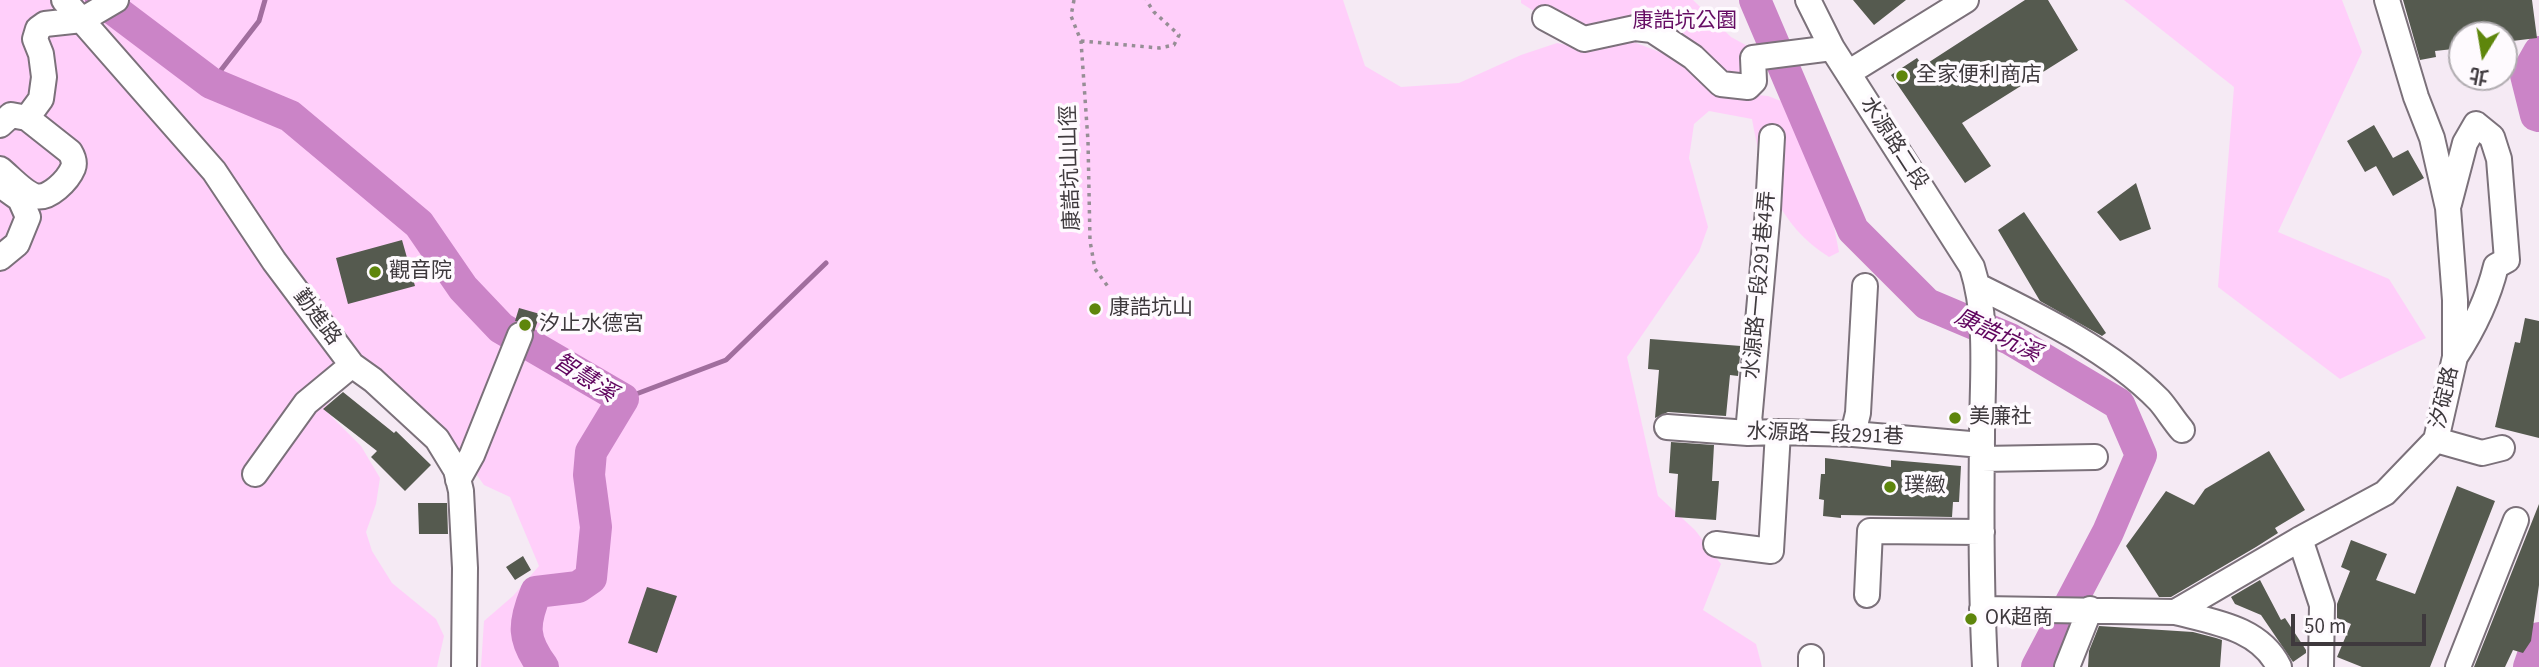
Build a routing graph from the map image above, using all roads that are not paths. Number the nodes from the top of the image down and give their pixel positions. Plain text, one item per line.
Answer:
1 (64, 0) edge
2 (116, 0) edge
3 (1808, 0) edge
4 (1966, 0) edge
5 (2387, 0) edge
6 (1545, 18) dead end
7 (82, 20) junction
8 (1832, 48) junction
9 (1848, 73) junction
10 (27, 118) junction
11 (0, 125) edge
12 (1773, 137) dead end
13 (0, 169) edge
14 (0, 184) edge
15 (2448, 208) junction
16 (0, 258) edge
17 (1865, 286) dead end
18 (1980, 295) junction
19 (520, 335) dead end
20 (2455, 356) junction
21 (352, 365) junction
22 (1667, 427) dead end
23 (2182, 430) dead end
24 (1778, 432) junction
25 (1748, 433) junction
26 (1853, 434) junction
27 (2436, 440) junction
28 (2502, 448) dead end
29 (1982, 452) junction
30 (2095, 457) dead end
31 (255, 474) dead end
32 (458, 480) junction
33 (2516, 520) dead end
34 (1982, 533) junction
35 (2300, 539) junction
36 (1716, 544) dead end
37 (1867, 595) dead end
38 (1982, 608) junction
39 (2086, 609) junction
40 (2175, 612) junction
41 (464, 667) edge
42 (1985, 667) edge
43 (2067, 667) edge
44 (2279, 667) edge
45 (2321, 667) edge
46 (2458, 667) edge

1 - 7 street, 勤進路
2 - 7 street
3 - 8 street, 水源路二段
4 - 9 street
5 - 15 street, 汐碇路
6 - 8 street
7 - 10 street
7 - 21 street, 勤進路
8 - 9 street, 水源路二段
9 - 18 street, 水源路二段
10 - 11 street
10 - 13 street
12 - 25 street, 水源路一段291巷4弄
14 - 16 street
15 - 20 street, 汐碇路
15 - 20 street
17 - 26 street
18 - 23 street
18 - 29 street
19 - 32 street
20 - 27 street, 汐碇路
21 - 31 street
21 - 32 street, 勤進路
22 - 25 street, 水源路一段291巷
24 - 25 street, 水源路一段291巷
24 - 26 street, 水源路一段291巷
24 - 36 street
26 - 29 street, 水源路一段291巷
27 - 28 street
27 - 35 street, 汐碇路
29 - 30 street, 水源路一段291巷
29 - 34 street
32 - 41 street, 勤進路
33 - 46 street
34 - 37 street
34 - 38 street
35 - 40 street, 汐碇路
35 - 45 street
38 - 39 street
38 - 42 street
39 - 40 street
39 - 43 street
40 - 44 street

